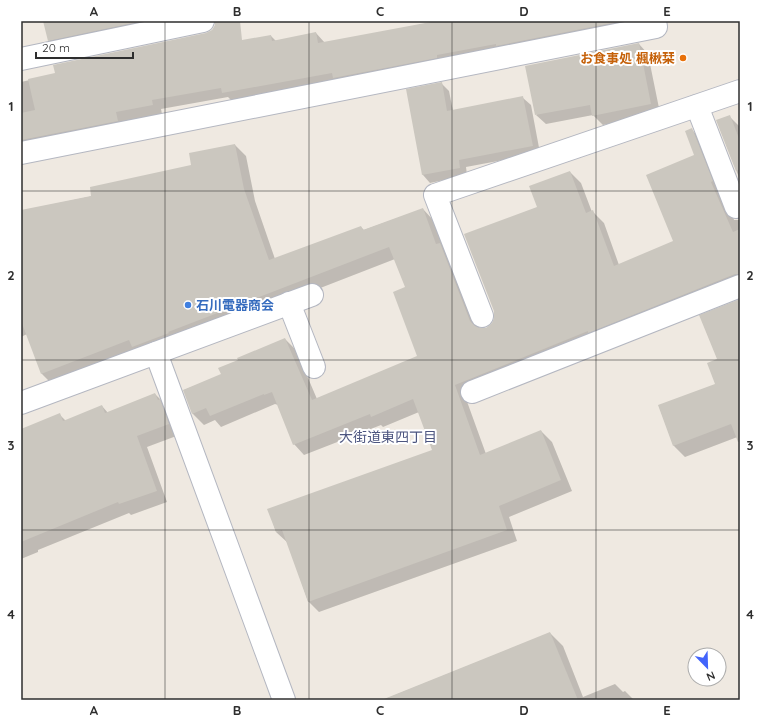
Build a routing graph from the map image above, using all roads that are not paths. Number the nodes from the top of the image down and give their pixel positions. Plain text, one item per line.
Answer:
1 (203, 21) edge
2 (655, 21) edge
3 (21, 59) edge
4 (740, 92) edge
5 (697, 106) junction
6 (21, 153) edge
7 (736, 207) dead end
8 (740, 286) edge
9 (312, 295) dead end
10 (289, 304) junction
11 (482, 316) dead end
12 (156, 353) junction
13 (314, 367) dead end
14 (472, 392) dead end
15 (21, 402) edge
16 (284, 700) edge

1 - 3 street
2 - 6 street
4 - 5 street
5 - 7 street
5 - 11 street
8 - 14 street
9 - 10 street
10 - 12 street
10 - 13 street
12 - 15 street
12 - 16 street

